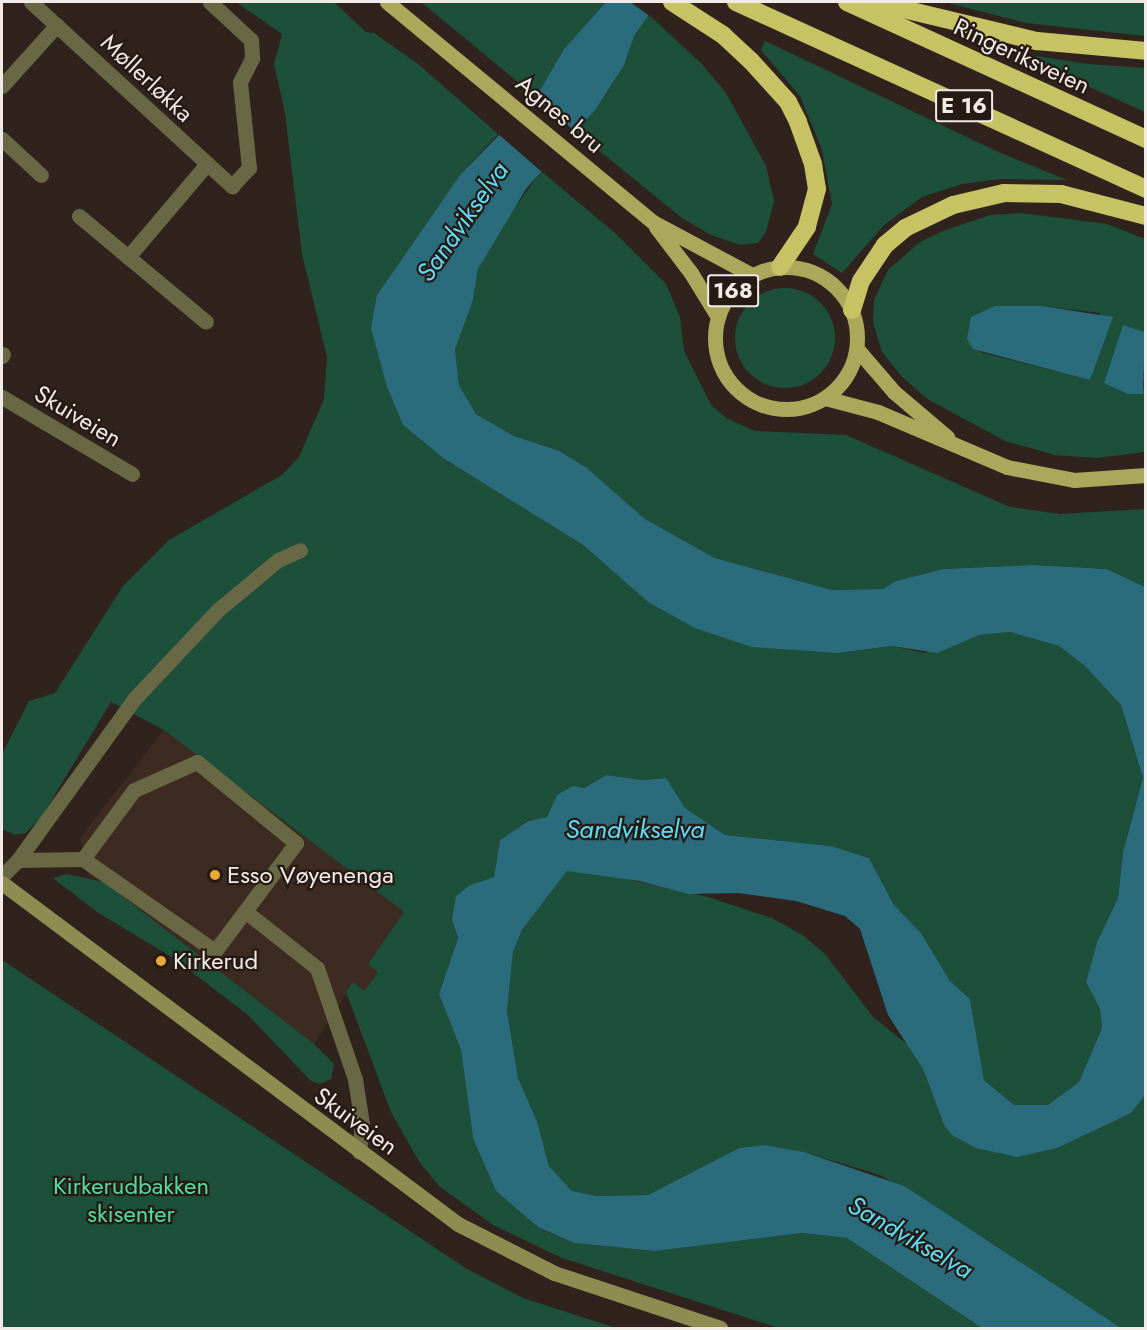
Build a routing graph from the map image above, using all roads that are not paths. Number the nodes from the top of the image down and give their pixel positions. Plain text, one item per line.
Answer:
1 (31, 2) edge
2 (210, 2) edge
3 (387, 2) edge
4 (672, 2) edge
5 (736, 2) edge
6 (846, 2) edge
7 (874, 2) edge
8 (57, 25) junction
9 (1146, 51) edge
10 (2, 86) edge
11 (1146, 139) edge
12 (2, 140) edge
13 (207, 164) junction
14 (41, 175) dead end
15 (1146, 189) edge
16 (79, 216) dead end
17 (1146, 216) edge
18 (652, 222) junction
19 (128, 257) junction
20 (780, 267) junction
21 (752, 275) junction
22 (852, 310) junction
23 (718, 317) junction
24 (206, 322) dead end
25 (857, 349) junction
26 (2, 397) edge
27 (825, 398) junction
28 (960, 449) junction
29 (132, 474) dead end
30 (1146, 475) edge
31 (300, 550) dead end
32 (83, 859) junction
33 (18, 860) junction
34 (2, 876) edge
35 (2, 883) edge
36 (245, 911) junction
37 (359, 1152) junction
38 (720, 1329) edge

1 - 8 lane, Møllerløkka
2 - 13 lane, Møllerløkka
3 - 18 main road, Agnes bru / 168
4 - 20 highway
5 - 15 highway, E 16
6 - 11 highway, Ringeriksveien / E 16
7 - 9 highway
8 - 10 lane
8 - 13 lane, Møllerløkka
12 - 14 lane
13 - 19 lane
16 - 19 lane
17 - 22 highway
18 - 21 main road, Agnes bru / 168
18 - 23 main road, Agnes bru / 168
19 - 24 lane
20 - 21 main road, 168
20 - 22 main road, 168
21 - 23 main road, 168
22 - 25 main road, 168
23 - 27 main road, 168
25 - 27 main road, 168
25 - 28 main road
26 - 29 lane, Skuiveien
27 - 28 main road
28 - 30 main road
31 - 33 lane
32 - 33 lane
32 - 36 lane
32 - 36 lane
33 - 34 lane
35 - 37 main road, Skuiveien
36 - 37 lane
37 - 38 main road, Skuiveien

